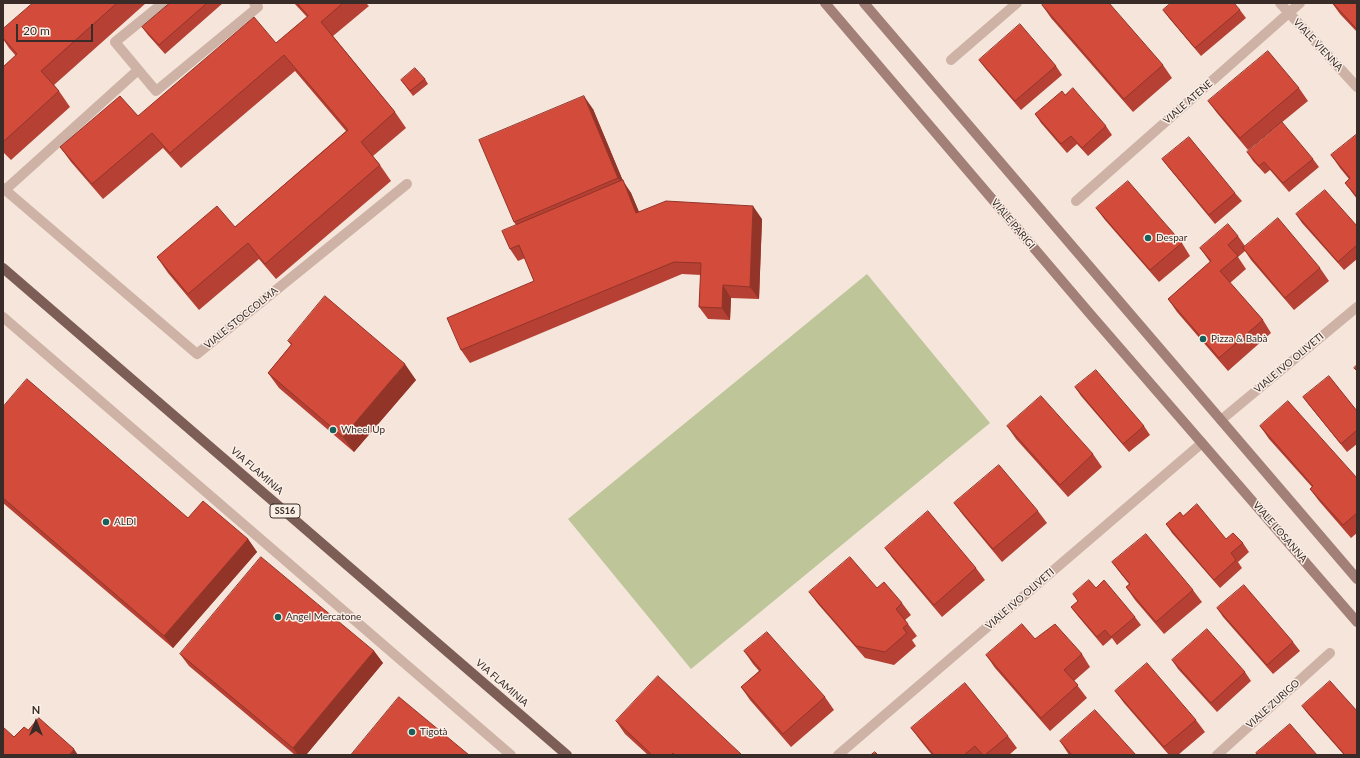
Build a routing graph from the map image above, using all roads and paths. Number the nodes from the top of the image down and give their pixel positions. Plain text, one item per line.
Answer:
1 (163, 3) edge
2 (254, 3) edge
3 (825, 3) edge
4 (864, 3) edge
5 (1017, 3) edge
6 (1280, 3) edge
7 (1300, 3) edge
8 (1289, 13) junction
9 (951, 60) dead end
10 (138, 70) junction
11 (1357, 87) edge
12 (408, 184) dead end
13 (4, 189) edge
14 (1076, 201) dead end
15 (3, 268) edge
16 (1357, 307) edge
17 (3, 317) edge
18 (1221, 420) junction
19 (1202, 443) junction
20 (1357, 579) edge
21 (1357, 622) edge
22 (1330, 653) dead end
23 (511, 755) edge
24 (567, 755) edge
25 (838, 755) edge
26 (1217, 755) edge

1 - 10 street
2 - 10 street
3 - 19 main road, VIALE PARIGI
4 - 18 main road
5 - 9 street
6 - 8 street, VIALE VIENNA
7 - 8 street, VIALE ATENE
8 - 11 street, VIALE VIENNA
8 - 14 street, VIALE ATENE
10 - 13 street, VIALE STOCCOLMA
12 - 13 street, VIALE STOCCOLMA
15 - 24 main road, VIA FLAMINIA / SS16
16 - 18 street, VIALE IVO OLIVETI
17 - 23 street
18 - 20 main road
19 - 21 main road, VIALE LOSANNA
19 - 25 street, VIALE IVO OLIVETI
22 - 26 street, VIALE ZURIGO

